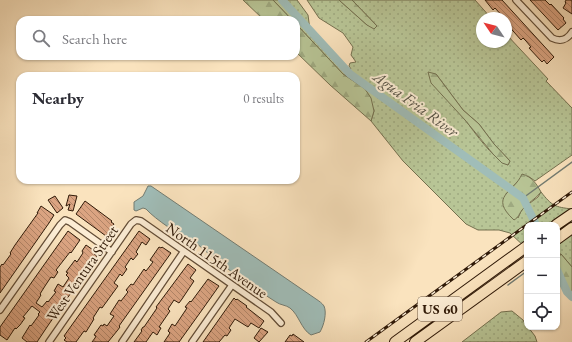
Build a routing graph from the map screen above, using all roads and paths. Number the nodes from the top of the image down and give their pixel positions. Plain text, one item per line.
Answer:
1 (516, 0) edge
2 (572, 32) edge
3 (572, 214) edge
4 (136, 220) joint
5 (560, 222) edge
6 (572, 228) edge
7 (560, 237) edge
8 (524, 248) edge
9 (184, 251) junction
10 (112, 252) junction
11 (524, 263) edge
12 (232, 285) junction
13 (0, 310) edge
14 (281, 323) dead end
15 (49, 342) edge
16 (122, 342) edge
17 (192, 342) edge
18 (395, 342) edge
19 (415, 342) edge

1 - 2 street
3 - 5 highway
4 - 9 street, North 115th Avenue
4 - 10 street, West Ventura Street
6 - 7 highway
8 - 18 highway, US 60
9 - 12 street, North 115th Avenue
9 - 16 street
10 - 13 street
10 - 15 street, West Ventura Street
11 - 19 highway, US 60
12 - 14 street, North 115th Avenue
12 - 17 street

